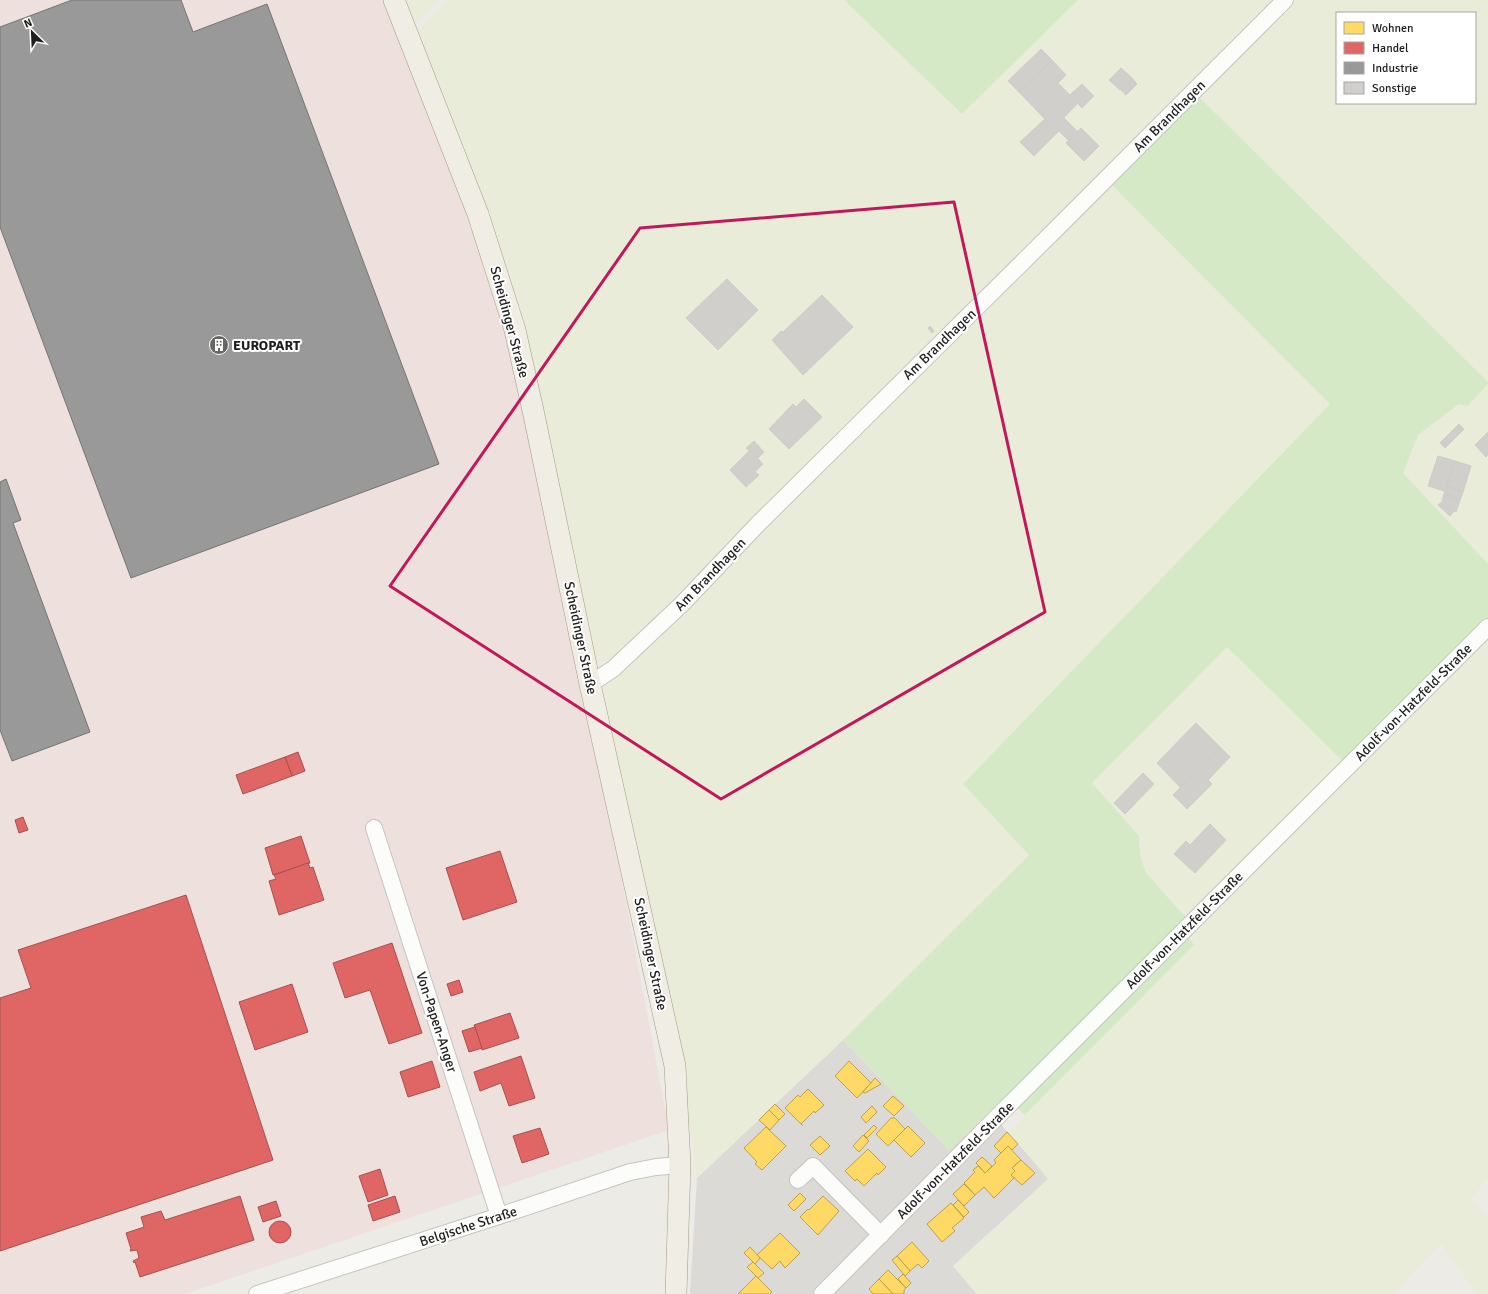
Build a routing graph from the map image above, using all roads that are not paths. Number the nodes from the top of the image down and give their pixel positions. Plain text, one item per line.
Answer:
1 (394, 0) edge
2 (1285, 0) edge
3 (1488, 627) edge
4 (590, 684) junction
5 (374, 828) dead end
6 (680, 1165) junction
7 (798, 1180) dead end
8 (499, 1216) junction
9 (881, 1235) junction
10 (257, 1294) edge
11 (676, 1294) edge
12 (822, 1294) edge

1 - 4 main road, Scheidinger Straße
2 - 4 street, Am Brandhagen
3 - 9 street, Adolf-von-Hatzfeld-Straße
4 - 6 main road, Scheidinger Straße
5 - 8 street, Von-Papen-Anger
6 - 8 street, Belgische Straße
6 - 11 main road, Scheidinger Straße
7 - 9 street
8 - 10 street, Belgische Straße
9 - 12 street, Adolf-von-Hatzfeld-Straße

